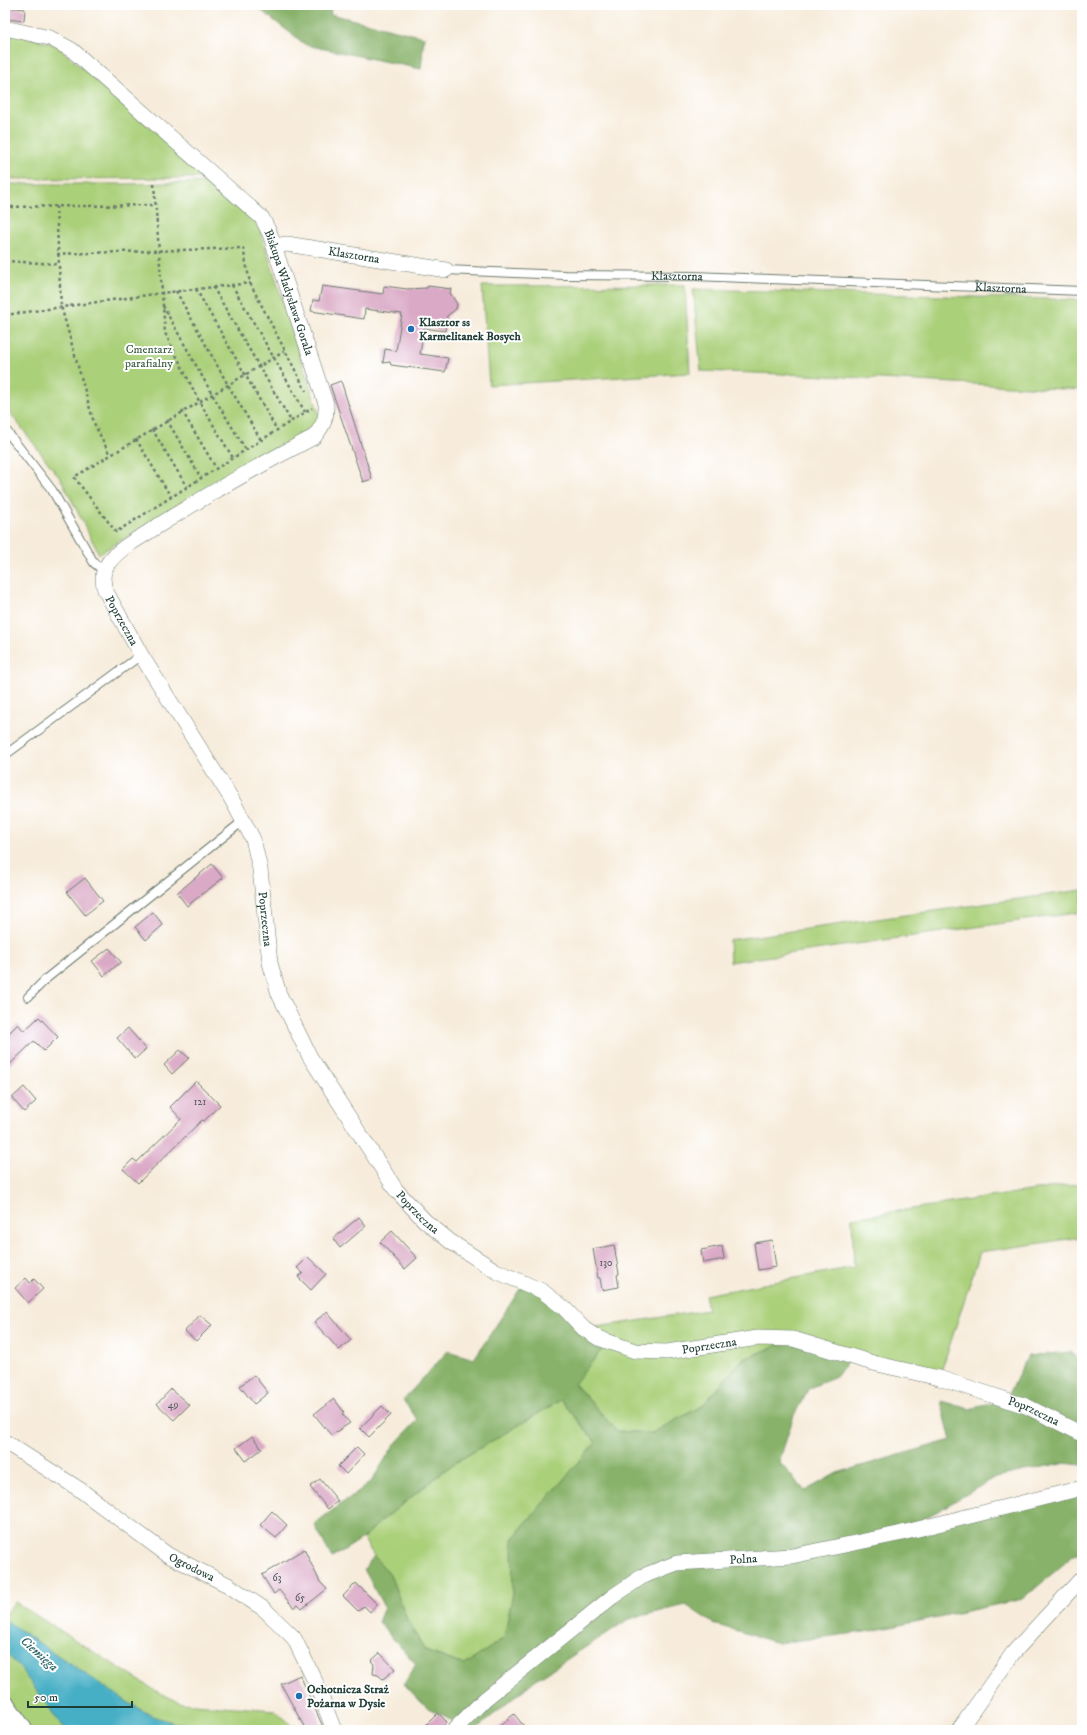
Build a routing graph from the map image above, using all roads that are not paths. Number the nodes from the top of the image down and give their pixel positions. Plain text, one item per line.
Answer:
1 (5, 28) edge
2 (274, 246) junction
3 (446, 270) joint
4 (1082, 292) edge
5 (5, 429) edge
6 (104, 571) junction
7 (142, 656) junction
8 (5, 755) edge
9 (243, 821) junction
10 (28, 997) dead end
11 (1082, 1434) edge
12 (5, 1442) edge
13 (1082, 1488) edge
14 (1082, 1578) edge
15 (5, 1707) edge
16 (22, 1730) edge
17 (334, 1730) edge
18 (454, 1730) edge
19 (959, 1730) edge

1 - 2 street, Biskupa Władysława Gorala
2 - 3 street, Klasztorna
2 - 6 street, Biskupa Władysława Gorala
3 - 4 lane, Klasztorna
5 - 6 lane
6 - 7 street, Poprzeczna
7 - 8 lane
7 - 9 street, Poprzeczna
9 - 10 lane
9 - 11 street, Poprzeczna
12 - 17 street, Ogrodowa
13 - 18 street, Polna
14 - 19 street
15 - 16 street

